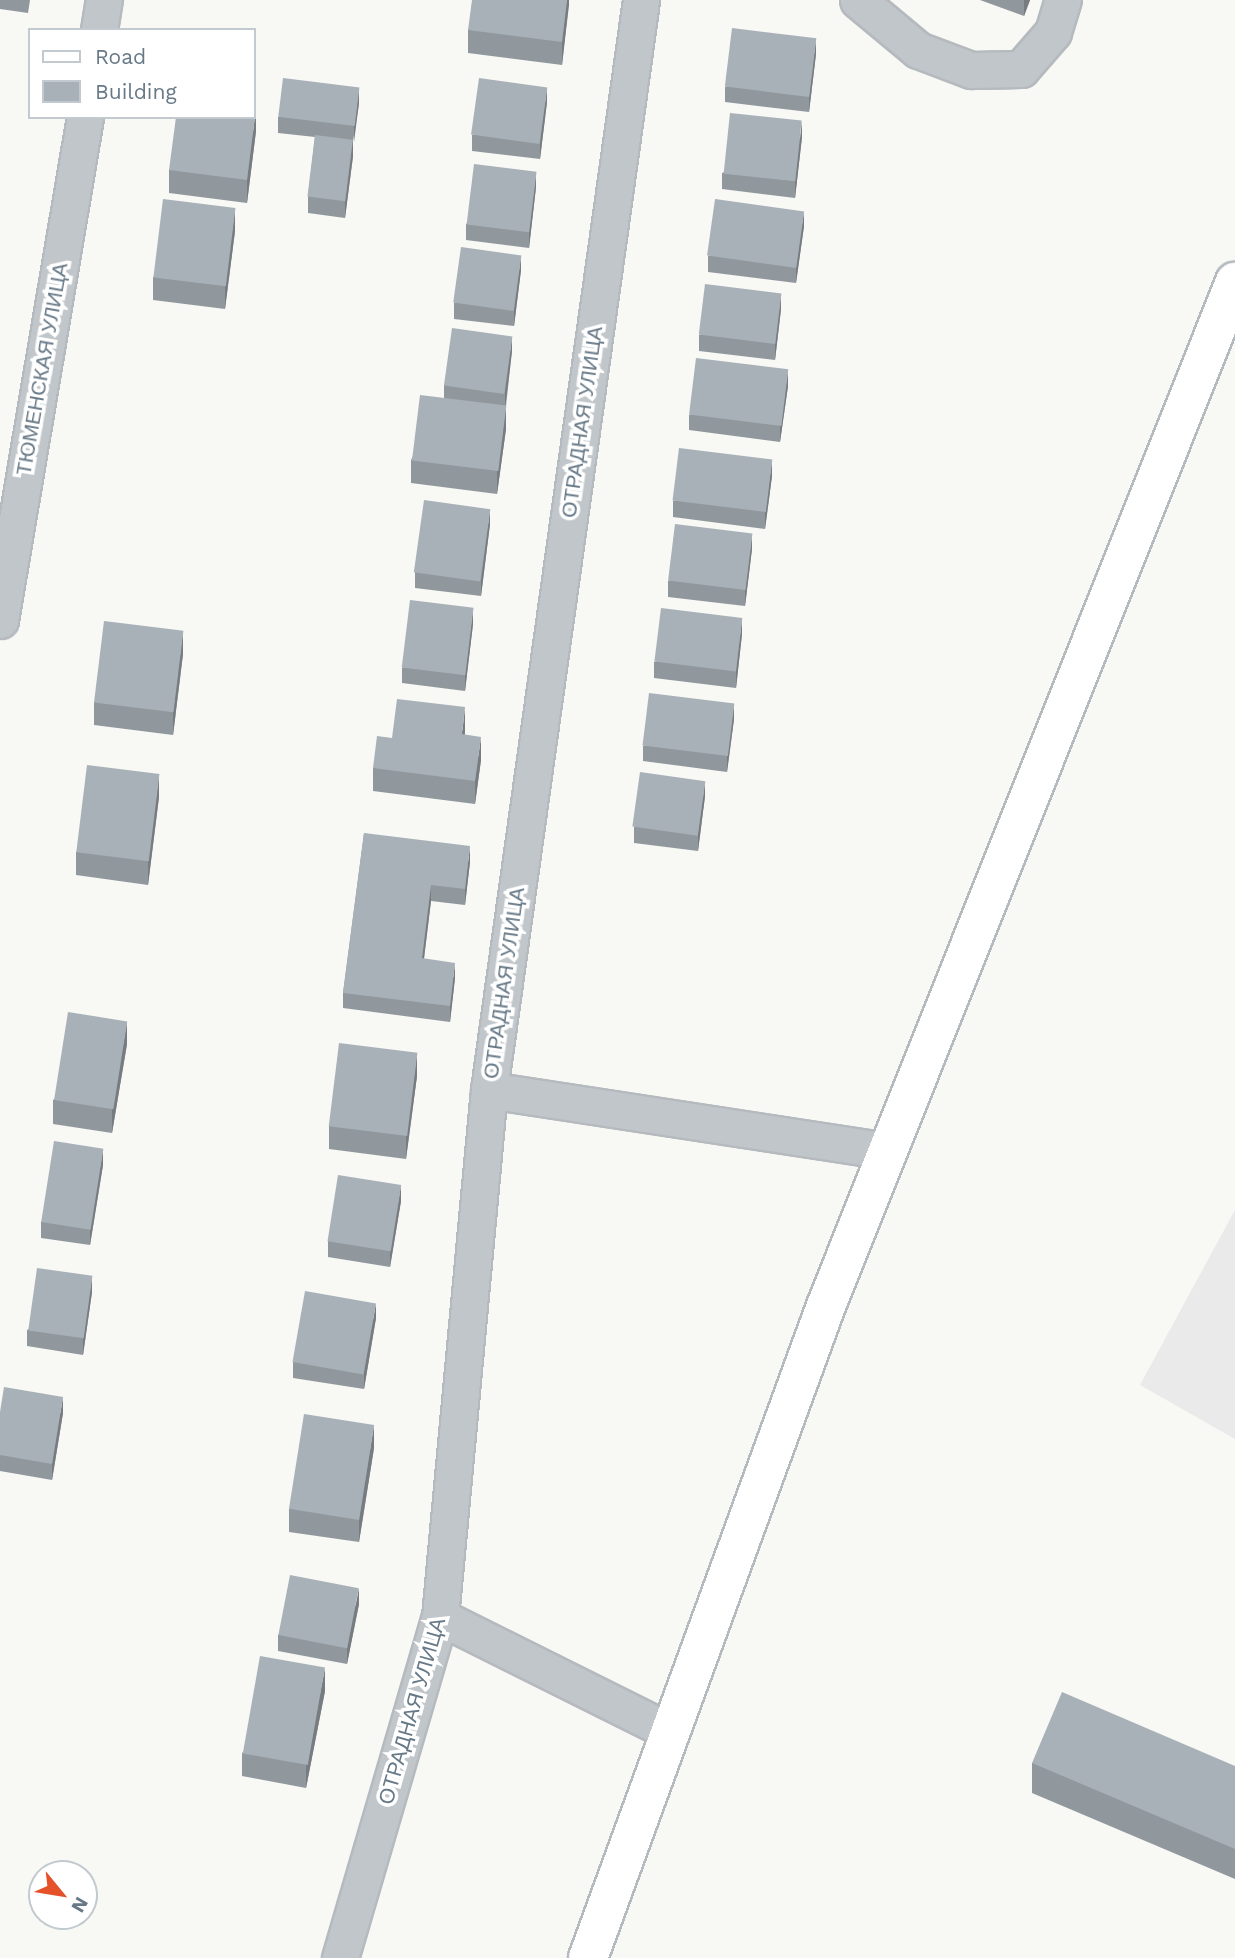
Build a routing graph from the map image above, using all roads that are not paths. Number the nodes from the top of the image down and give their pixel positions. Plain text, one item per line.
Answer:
1 (104, 0) edge
2 (641, 0) edge
3 (858, 0) edge
4 (1063, 0) edge
5 (99, 28) edge
6 (85, 119) edge
7 (1235, 282) edge
8 (0, 620) edge
9 (489, 1090) junction
10 (888, 1151) junction
11 (440, 1617) junction
12 (671, 1732) junction
13 (340, 1958) edge
14 (588, 1958) edge

1 - 5 street
2 - 9 street, ОТРАДНАЯ УЛИЦА
3 - 4 street
6 - 8 street, ТЮМЕНСКАЯ УЛИЦА
7 - 10 main road
9 - 10 street
9 - 11 street, ОТРАДНАЯ УЛИЦА
10 - 12 main road
11 - 12 street
11 - 13 street, ОТРАДНАЯ УЛИЦА
12 - 14 main road

